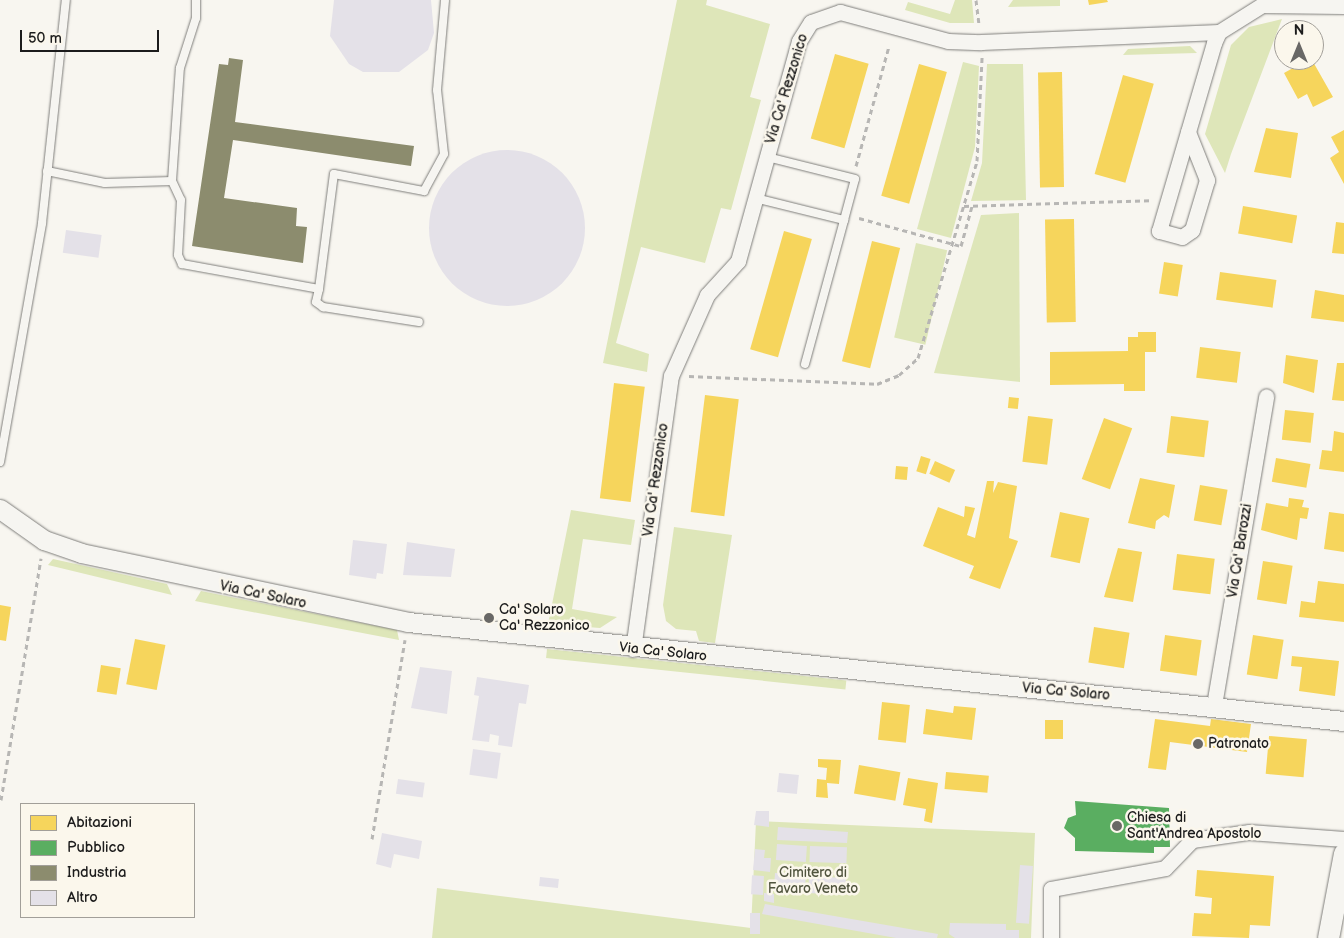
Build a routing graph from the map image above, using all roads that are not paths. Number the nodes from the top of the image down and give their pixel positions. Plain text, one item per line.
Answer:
1 (66, 0) edge
2 (196, 0) edge
3 (445, 0) edge
4 (1344, 6) edge
5 (1219, 32) junction
6 (1188, 132) junction
7 (767, 157) junction
8 (47, 172) junction
9 (172, 181) junction
10 (755, 198) junction
11 (844, 220) junction
12 (319, 289) junction
13 (419, 322) dead end
14 (804, 364) dead end
15 (1266, 396) dead end
16 (0, 462) edge
17 (0, 509) edge
18 (633, 648) junction
19 (1214, 705) junction
20 (1344, 721) edge
21 (1344, 839) edge
22 (1344, 853) edge
23 (1051, 938) edge
24 (1328, 938) edge

1 - 8 lane
2 - 9 lane
3 - 12 lane
4 - 5 street, Via Ca' Rezzonico
5 - 6 street
5 - 7 street, Via Ca' Rezzonico
6 - 6 street
7 - 10 street, Via Ca' Rezzonico
7 - 11 lane
8 - 9 lane
8 - 16 lane
9 - 12 lane
10 - 11 lane
10 - 18 street, Via Ca' Rezzonico
11 - 14 lane
12 - 13 lane
15 - 19 street, Via Ca' Barozzi
17 - 18 street, Via Ca' Solaro
18 - 19 street, Via Ca' Solaro
19 - 20 street, Via Ca' Solaro
21 - 23 street
22 - 24 main road

